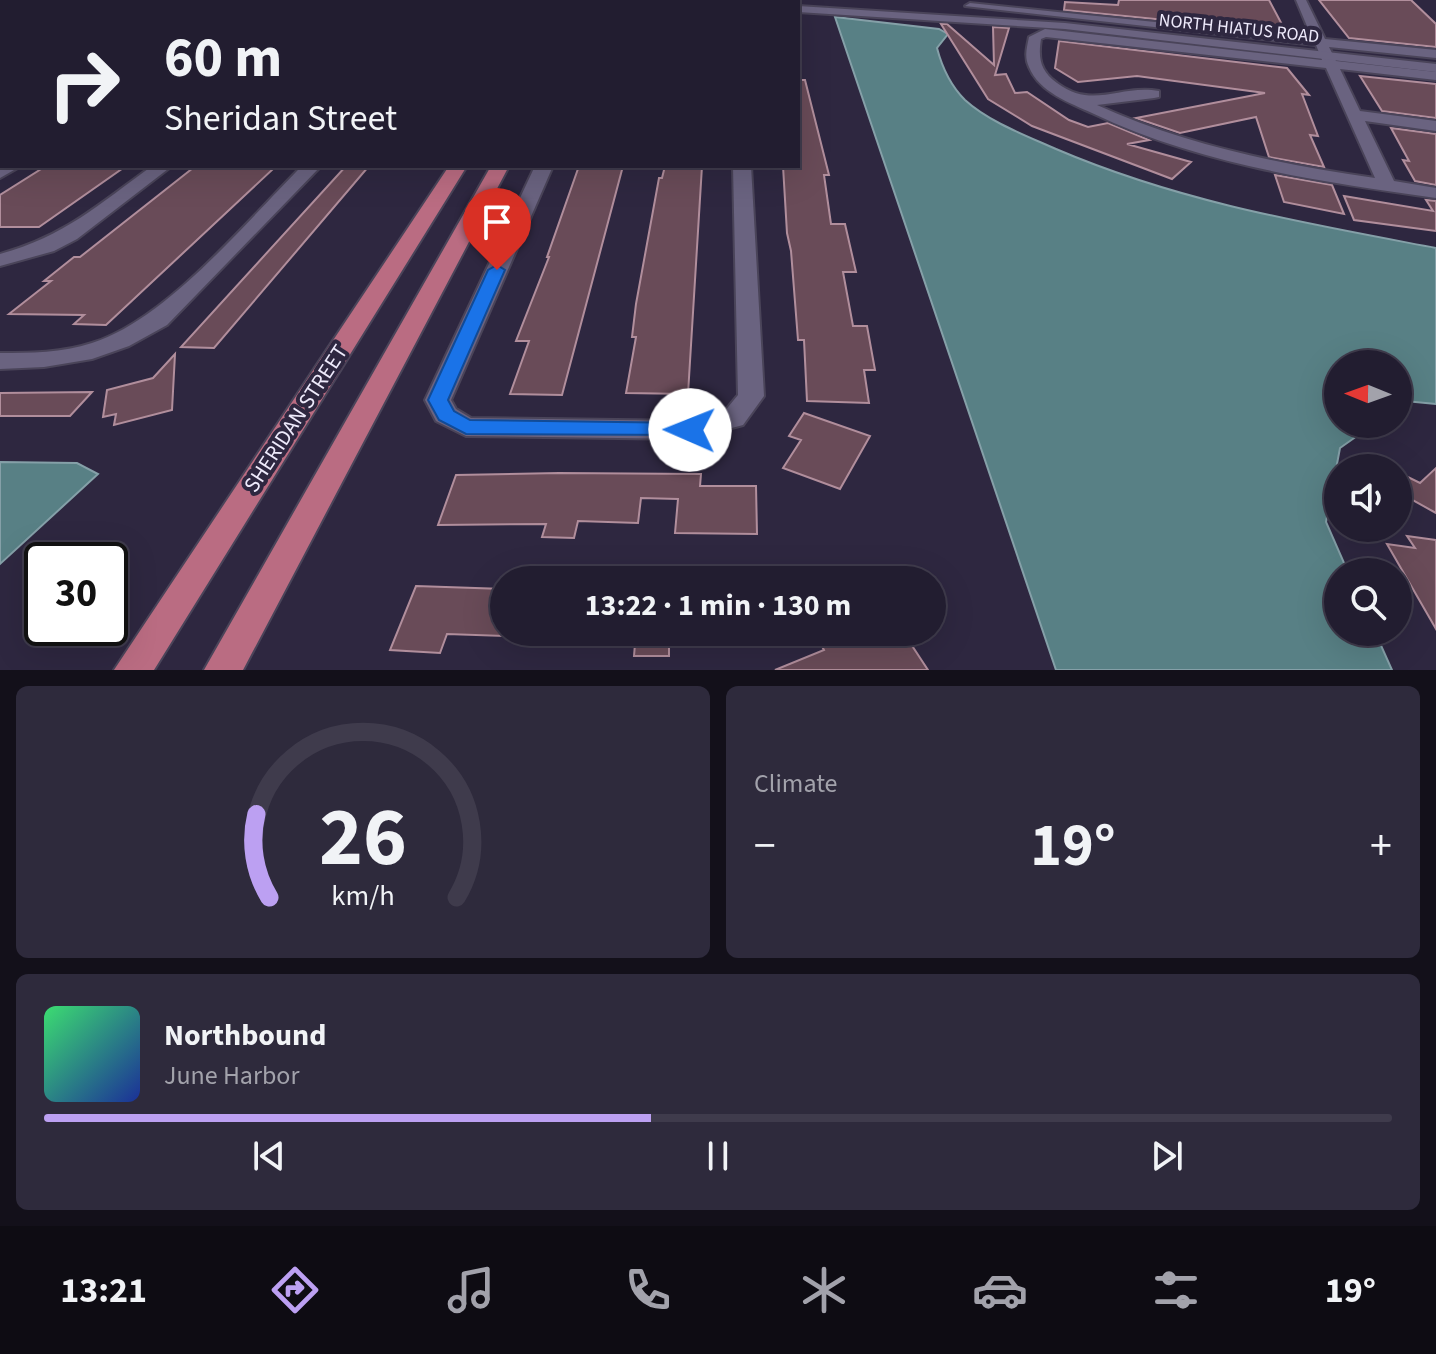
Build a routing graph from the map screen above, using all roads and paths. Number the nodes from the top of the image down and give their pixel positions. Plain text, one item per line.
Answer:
1 (1301, 0) edge
2 (800, 6) edge
3 (967, 9) edge
4 (1323, 52) junction
5 (1436, 54) edge
6 (1436, 62) edge
7 (1436, 68) edge
8 (1436, 76) edge
9 (1154, 94) dead end
10 (1080, 102) junction
11 (1354, 115) junction
12 (1436, 126) edge
13 (160, 168) edge
14 (310, 168) edge
15 (457, 168) edge
16 (499, 168) edge
17 (543, 168) edge
18 (742, 168) edge
19 (1387, 186) junction
20 (1436, 193) edge
21 (0, 260) edge
22 (0, 361) edge
23 (133, 670) edge
24 (223, 670) edge

1 - 4 street
2 - 3 street, NORTH HIATUS ROAD
3 - 4 street, NORTH HIATUS ROAD
4 - 5 street
4 - 6 street, NORTH HIATUS ROAD
4 - 7 street, NORTH HIATUS ROAD
4 - 8 street
4 - 10 street
4 - 11 street
9 - 10 street
10 - 19 street
11 - 12 street
11 - 19 street
13 - 21 street
14 - 22 street
15 - 23 main road, SHERIDAN STREET
16 - 24 main road
17 - 18 street
19 - 20 street

